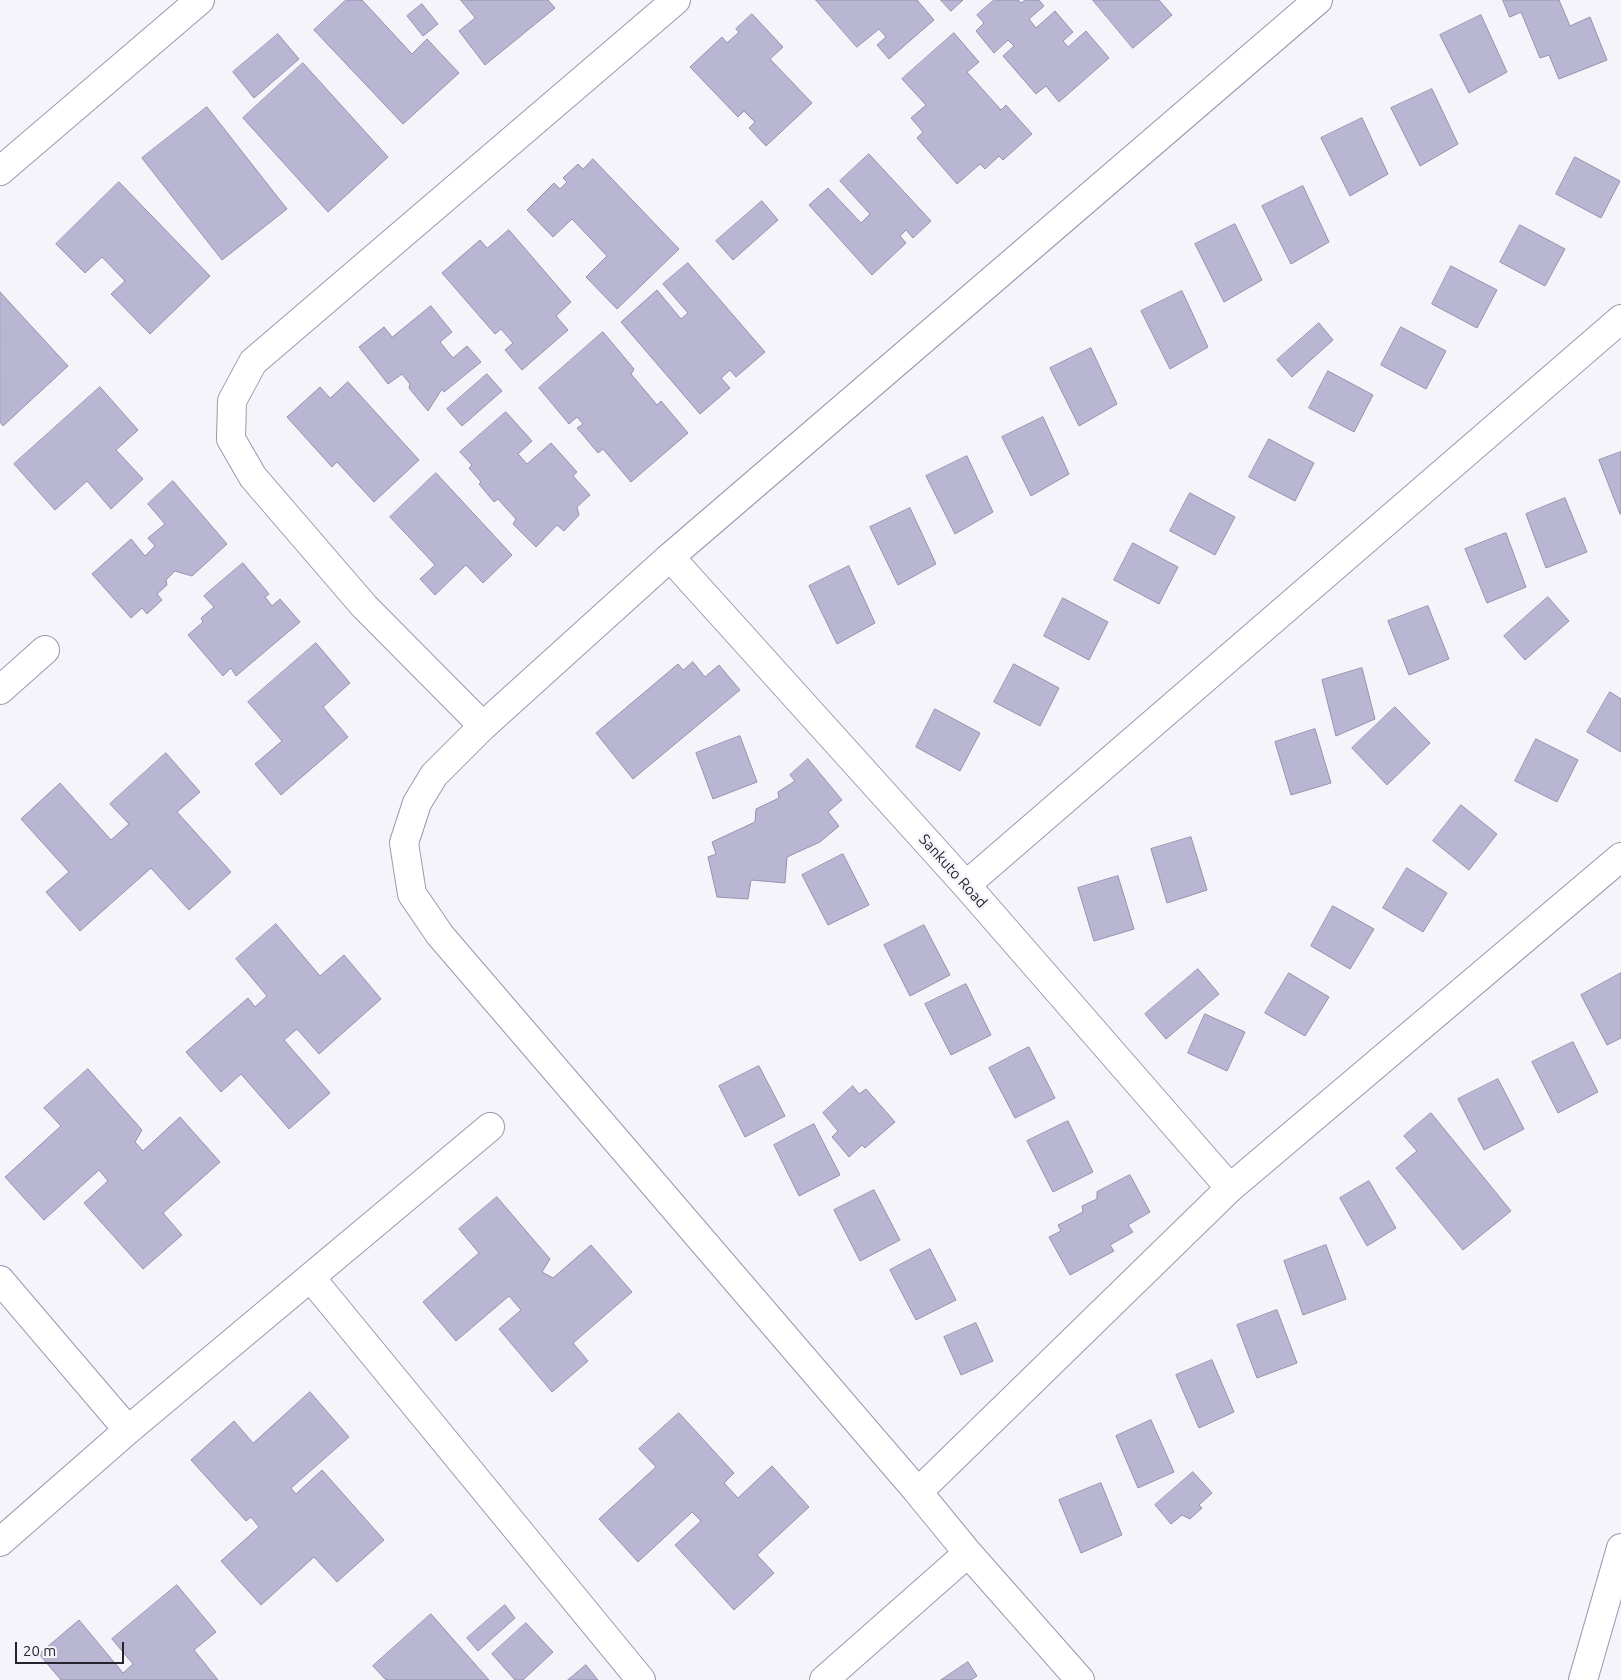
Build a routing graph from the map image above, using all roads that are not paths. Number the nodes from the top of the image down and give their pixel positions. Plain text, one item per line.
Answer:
1 (200, 0) edge
2 (676, 0) edge
3 (1318, 0) edge
4 (0, 171) edge
5 (1621, 319) edge
6 (670, 558) junction
7 (45, 650) dead end
8 (0, 690) edge
9 (483, 726) junction
10 (1621, 857) edge
11 (966, 885) junction
12 (490, 1127) dead end
13 (1230, 1188) junction
14 (311, 1278) junction
15 (0, 1280) edge
16 (128, 1430) junction
17 (918, 1492) junction
18 (0, 1542) edge
19 (1621, 1548) edge
20 (968, 1553) junction
21 (641, 1680) edge
22 (824, 1680) edge
23 (1080, 1680) edge
24 (1582, 1680) edge

1 - 4 street
2 - 9 street
3 - 6 street
5 - 11 street
6 - 9 street
6 - 11 street, Sankuto Road
7 - 8 street
9 - 17 street
10 - 13 street
11 - 13 street, Sankuto Road
12 - 14 street
13 - 17 street
14 - 16 street
14 - 21 street
15 - 16 street
16 - 18 street
17 - 20 street
19 - 24 street
20 - 22 street
20 - 23 street

